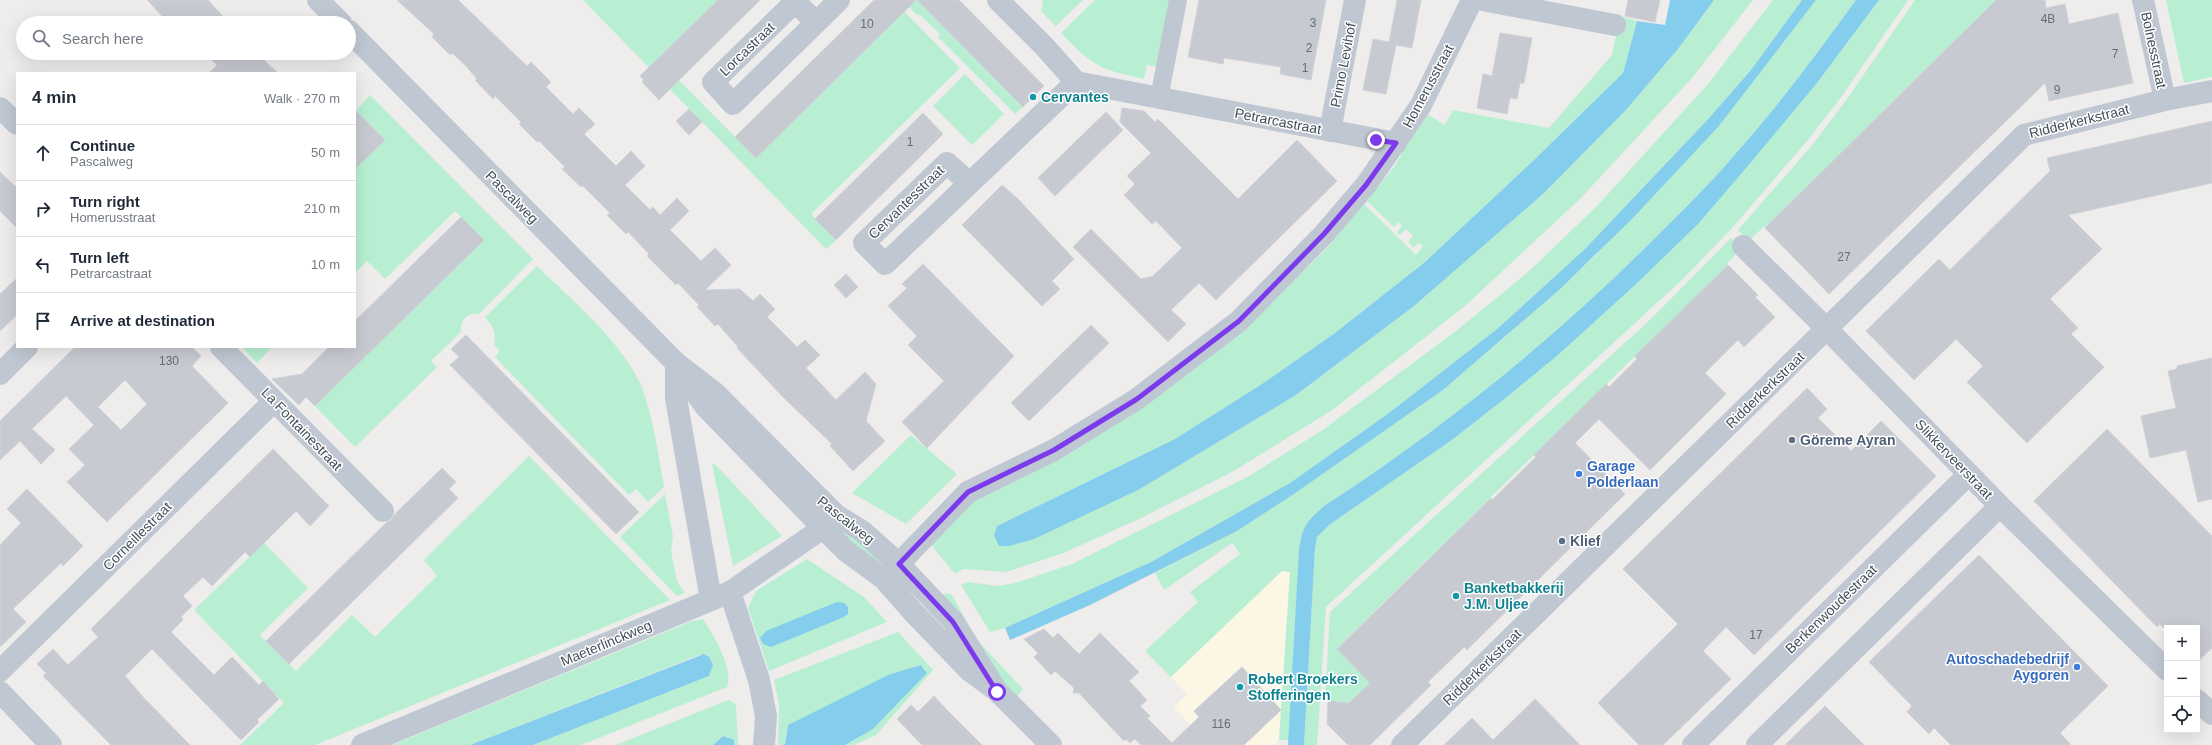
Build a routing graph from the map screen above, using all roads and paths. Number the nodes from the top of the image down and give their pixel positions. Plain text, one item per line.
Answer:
1 (318, 0) edge
2 (839, 0) edge
3 (998, 0) edge
4 (1178, 0) edge
5 (1355, 0) edge
6 (1472, 0) edge
7 (1482, 0) edge
8 (2143, 0) edge
9 (334, 16) edge
10 (816, 22) junction
11 (1615, 25) dead end
12 (356, 38) edge
13 (1076, 82) junction
14 (2212, 91) edge
15 (1159, 98) junction
16 (2165, 100) junction
17 (0, 108) edge
18 (16, 123) edge
19 (1330, 131) junction
20 (1396, 143) junction
21 (969, 183) junction
22 (1743, 246) dead end
23 (1827, 329) junction
24 (27, 348) edge
25 (222, 348) edge
26 (676, 363) junction
27 (0, 374) edge
28 (274, 401) junction
29 (1969, 474) junction
30 (2000, 506) junction
31 (383, 511) dead end
32 (829, 522) junction
33 (892, 571) junction
34 (720, 596) junction
35 (2164, 667) edge
36 (0, 672) edge
37 (0, 692) edge
38 (2200, 703) edge
39 (2212, 714) edge
40 (50, 745) edge
41 (362, 745) edge
42 (764, 745) edge
43 (1052, 745) edge
44 (1402, 745) edge
45 (1693, 745) edge
46 (1757, 745) edge

1 - 9 street
2 - 10 street, Lorcastraat
3 - 13 street
4 - 15 street
5 - 19 street, Primo Levihof
6 - 20 street, Homerusstraat
7 - 11 street
8 - 16 street, Bolnesstraat
10 - 10 street, Lorcastraat
12 - 26 street, Pascalweg
13 - 15 street, Petrarcastraat
13 - 21 street, Cervantesstraat
14 - 16 street, Ridderkerkstraat
15 - 19 street, Petrarcastraat
16 - 23 street, Ridderkerkstraat
17 - 18 street
19 - 20 street, Petrarcastraat
20 - 33 street, Homerusstraat
21 - 21 street, Cervantesstraat
22 - 23 street, Slikkerveerstraat
23 - 29 street, Slikkerveerstraat
23 - 44 street, Ridderkerkstraat
24 - 27 street
25 - 28 street, La Fontainestraat
26 - 32 street, Pascalweg
26 - 34 street
28 - 31 street, La Fontainestraat
28 - 36 street, Corneillestraat
29 - 30 street, Slikkerveerstraat
29 - 45 street, Berkenwoudestraat
30 - 35 street, Slikkerveerstraat
30 - 46 street
32 - 33 street, Pascalweg
32 - 34 street, Maeterlinckweg
33 - 43 street, Pascalweg
34 - 41 street, Maeterlinckweg
34 - 42 street
37 - 40 street
38 - 39 street

